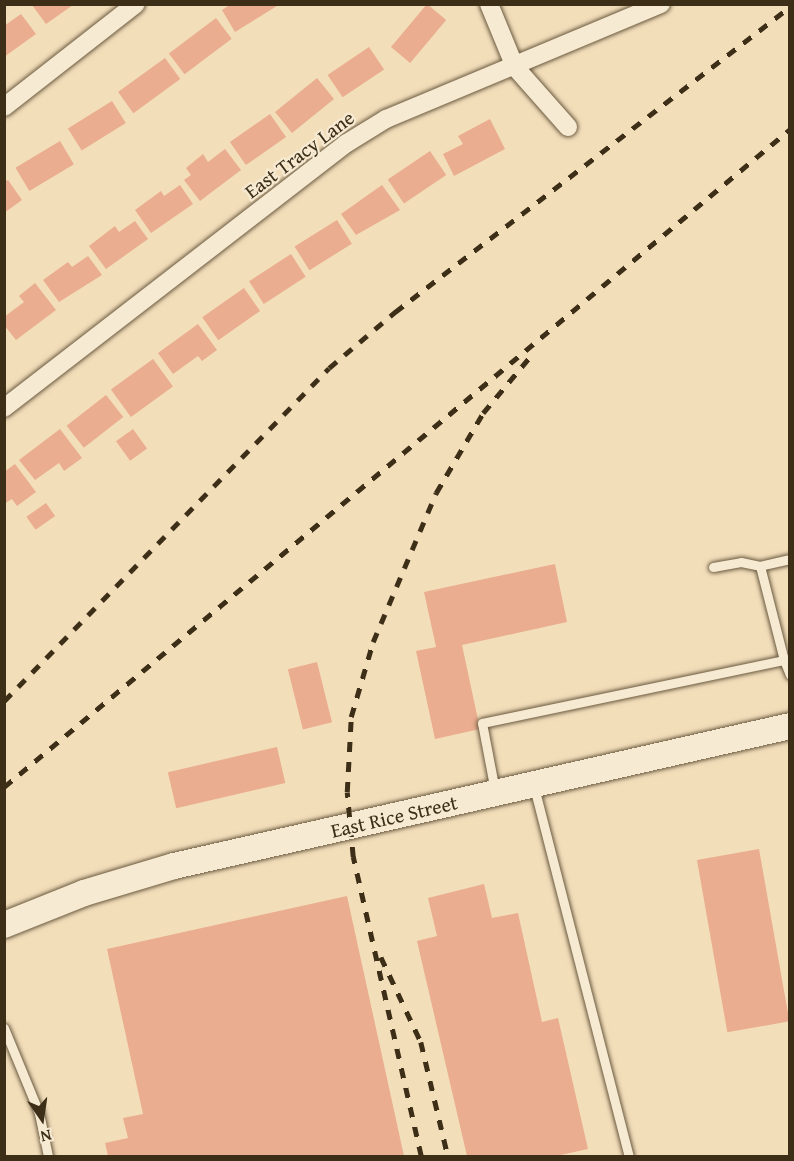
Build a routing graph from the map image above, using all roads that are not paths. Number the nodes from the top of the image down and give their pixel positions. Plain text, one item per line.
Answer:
1 (136, 4) edge
2 (489, 4) edge
3 (661, 4) edge
4 (515, 67) junction
5 (4, 107) edge
6 (568, 128) dead end
7 (4, 408) edge
8 (789, 559) edge
9 (760, 566) junction
10 (713, 567) dead end
11 (787, 660) edge
12 (789, 675) edge
13 (789, 726) edge
14 (533, 784) junction
15 (496, 793) junction
16 (4, 925) edge
17 (4, 1028) edge
18 (48, 1156) edge
19 (629, 1156) edge

1 - 5 street
2 - 4 street
3 - 4 street, East Tracy Lane
4 - 6 street
4 - 7 street, East Tracy Lane
8 - 9 lane
9 - 10 lane
9 - 11 lane
11 - 12 lane
11 - 15 lane
13 - 14 main road, East Rice Street
14 - 15 main road, East Rice Street
14 - 19 lane
15 - 16 main road, East Rice Street
17 - 18 lane

